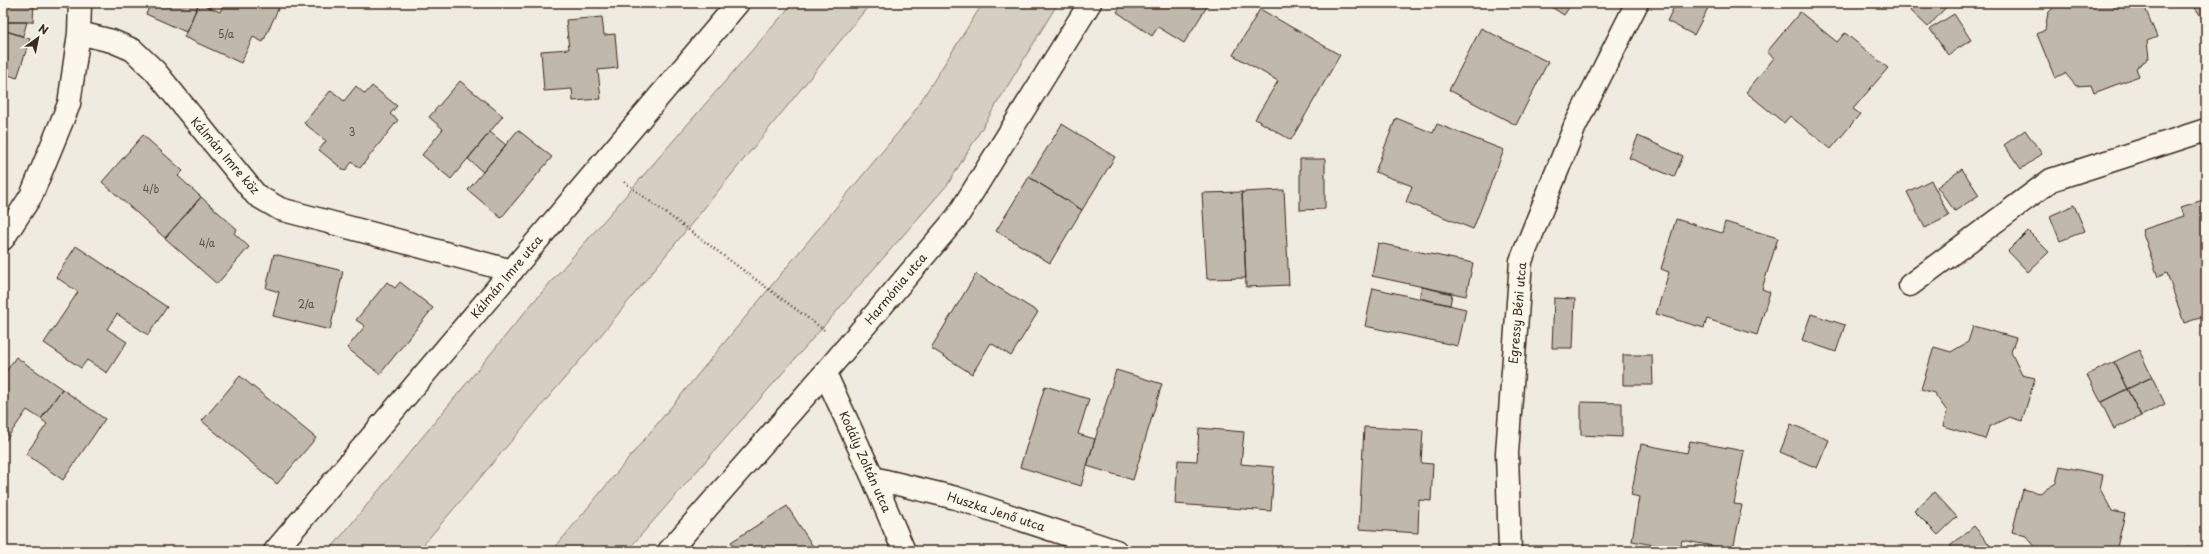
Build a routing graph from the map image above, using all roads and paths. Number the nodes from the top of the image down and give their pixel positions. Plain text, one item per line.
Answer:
1 (80, 3) edge
2 (738, 3) edge
3 (1090, 3) edge
4 (1637, 3) edge
5 (79, 33) junction
6 (2206, 130) edge
7 (602, 165) junction
8 (3, 239) edge
9 (512, 271) junction
10 (1910, 285) dead end
11 (847, 347) junction
12 (825, 373) junction
13 (873, 478) junction
14 (275, 551) edge
15 (669, 551) edge
16 (904, 551) edge
17 (1116, 551) edge
18 (1510, 551) edge

1 - 5 street
2 - 7 street, Kálmán Imre utca
3 - 11 street, Harmónia utca
4 - 18 street, Egressy Béni utca
5 - 8 street
5 - 9 street, Kálmán Imre köz
6 - 10 street
7 - 9 street, Kálmán Imre utca
7 - 11 path
9 - 14 street, Kálmán Imre utca
11 - 12 street, Harmónia utca
12 - 13 street, Kodály Zoltán utca
12 - 15 street, Harmónia utca
13 - 16 street, Kodály Zoltán utca
13 - 17 street, Huszka Jenő utca

